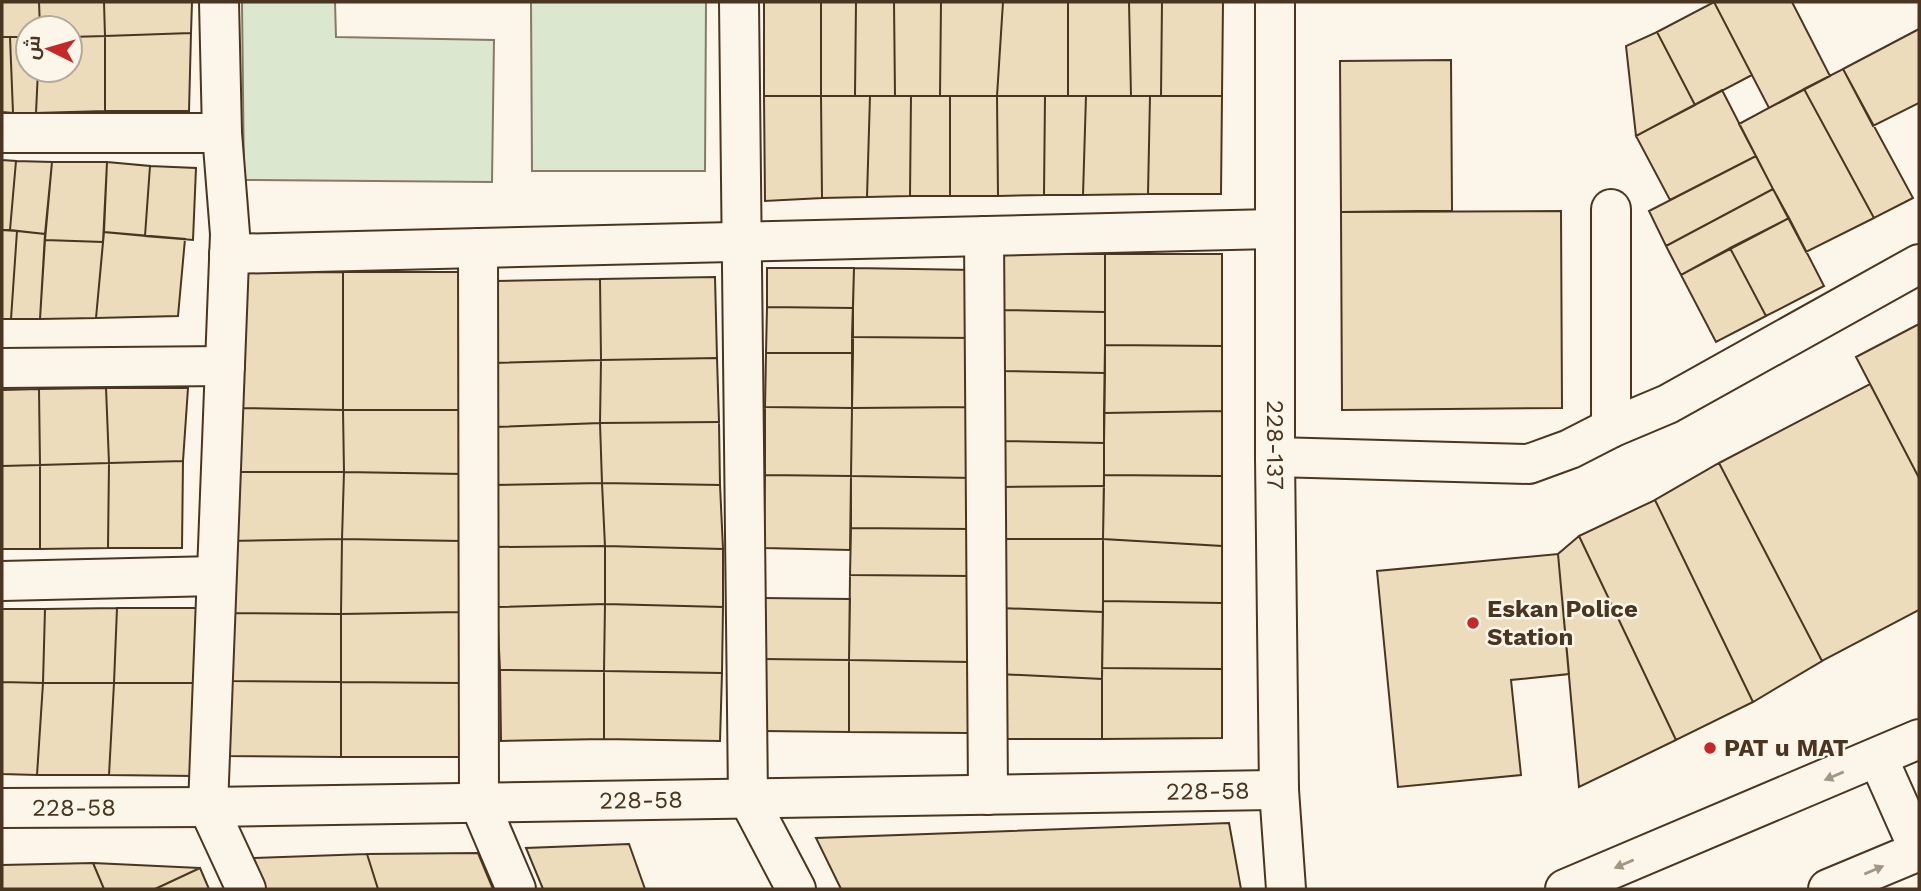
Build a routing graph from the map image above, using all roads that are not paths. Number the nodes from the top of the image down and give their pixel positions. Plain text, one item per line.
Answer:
1 (219, 2) edge
2 (739, 2) edge
3 (1275, 2) edge
4 (2, 133) edge
5 (222, 133) junction
6 (1611, 209) dead end
7 (1275, 229) junction
8 (984, 236) junction
9 (742, 242) junction
10 (478, 248) junction
11 (229, 254) junction
12 (1919, 264) edge
13 (225, 366) junction
14 (2, 368) edge
15 (1611, 428) junction
16 (1275, 457) junction
17 (216, 576) junction
18 (2, 581) edge
19 (1919, 739) edge
20 (1878, 758) junction
21 (1279, 790) junction
22 (988, 795) junction
23 (748, 798) junction
24 (480, 802) junction
25 (208, 807) junction
26 (2, 808) edge
27 (1919, 850) edge
28 (246, 889) edge
29 (516, 889) edge
30 (796, 889) edge
31 (1286, 889) edge
32 (1565, 889) edge
33 (1828, 889) edge

1 - 5 street
2 - 9 street
3 - 7 street, 228-137
4 - 5 street
5 - 11 street
6 - 15 street
7 - 8 street
7 - 16 street, 228-137
8 - 9 street
8 - 22 street
9 - 10 street
9 - 23 street
10 - 11 street
10 - 24 street
11 - 13 street
12 - 15 street
13 - 14 street
13 - 17 street
15 - 16 street
16 - 21 street, 228-137
17 - 18 street
17 - 25 street
19 - 20 street
20 - 27 street
20 -> 32 street
21 - 22 street, 228-58
21 - 31 street, 228-137
22 - 23 street, 228-58
23 - 24 street, 228-58
23 - 30 street
24 - 25 street, 228-58
24 - 29 street
25 - 26 street, 228-58
25 - 28 street
33 -> 27 street

